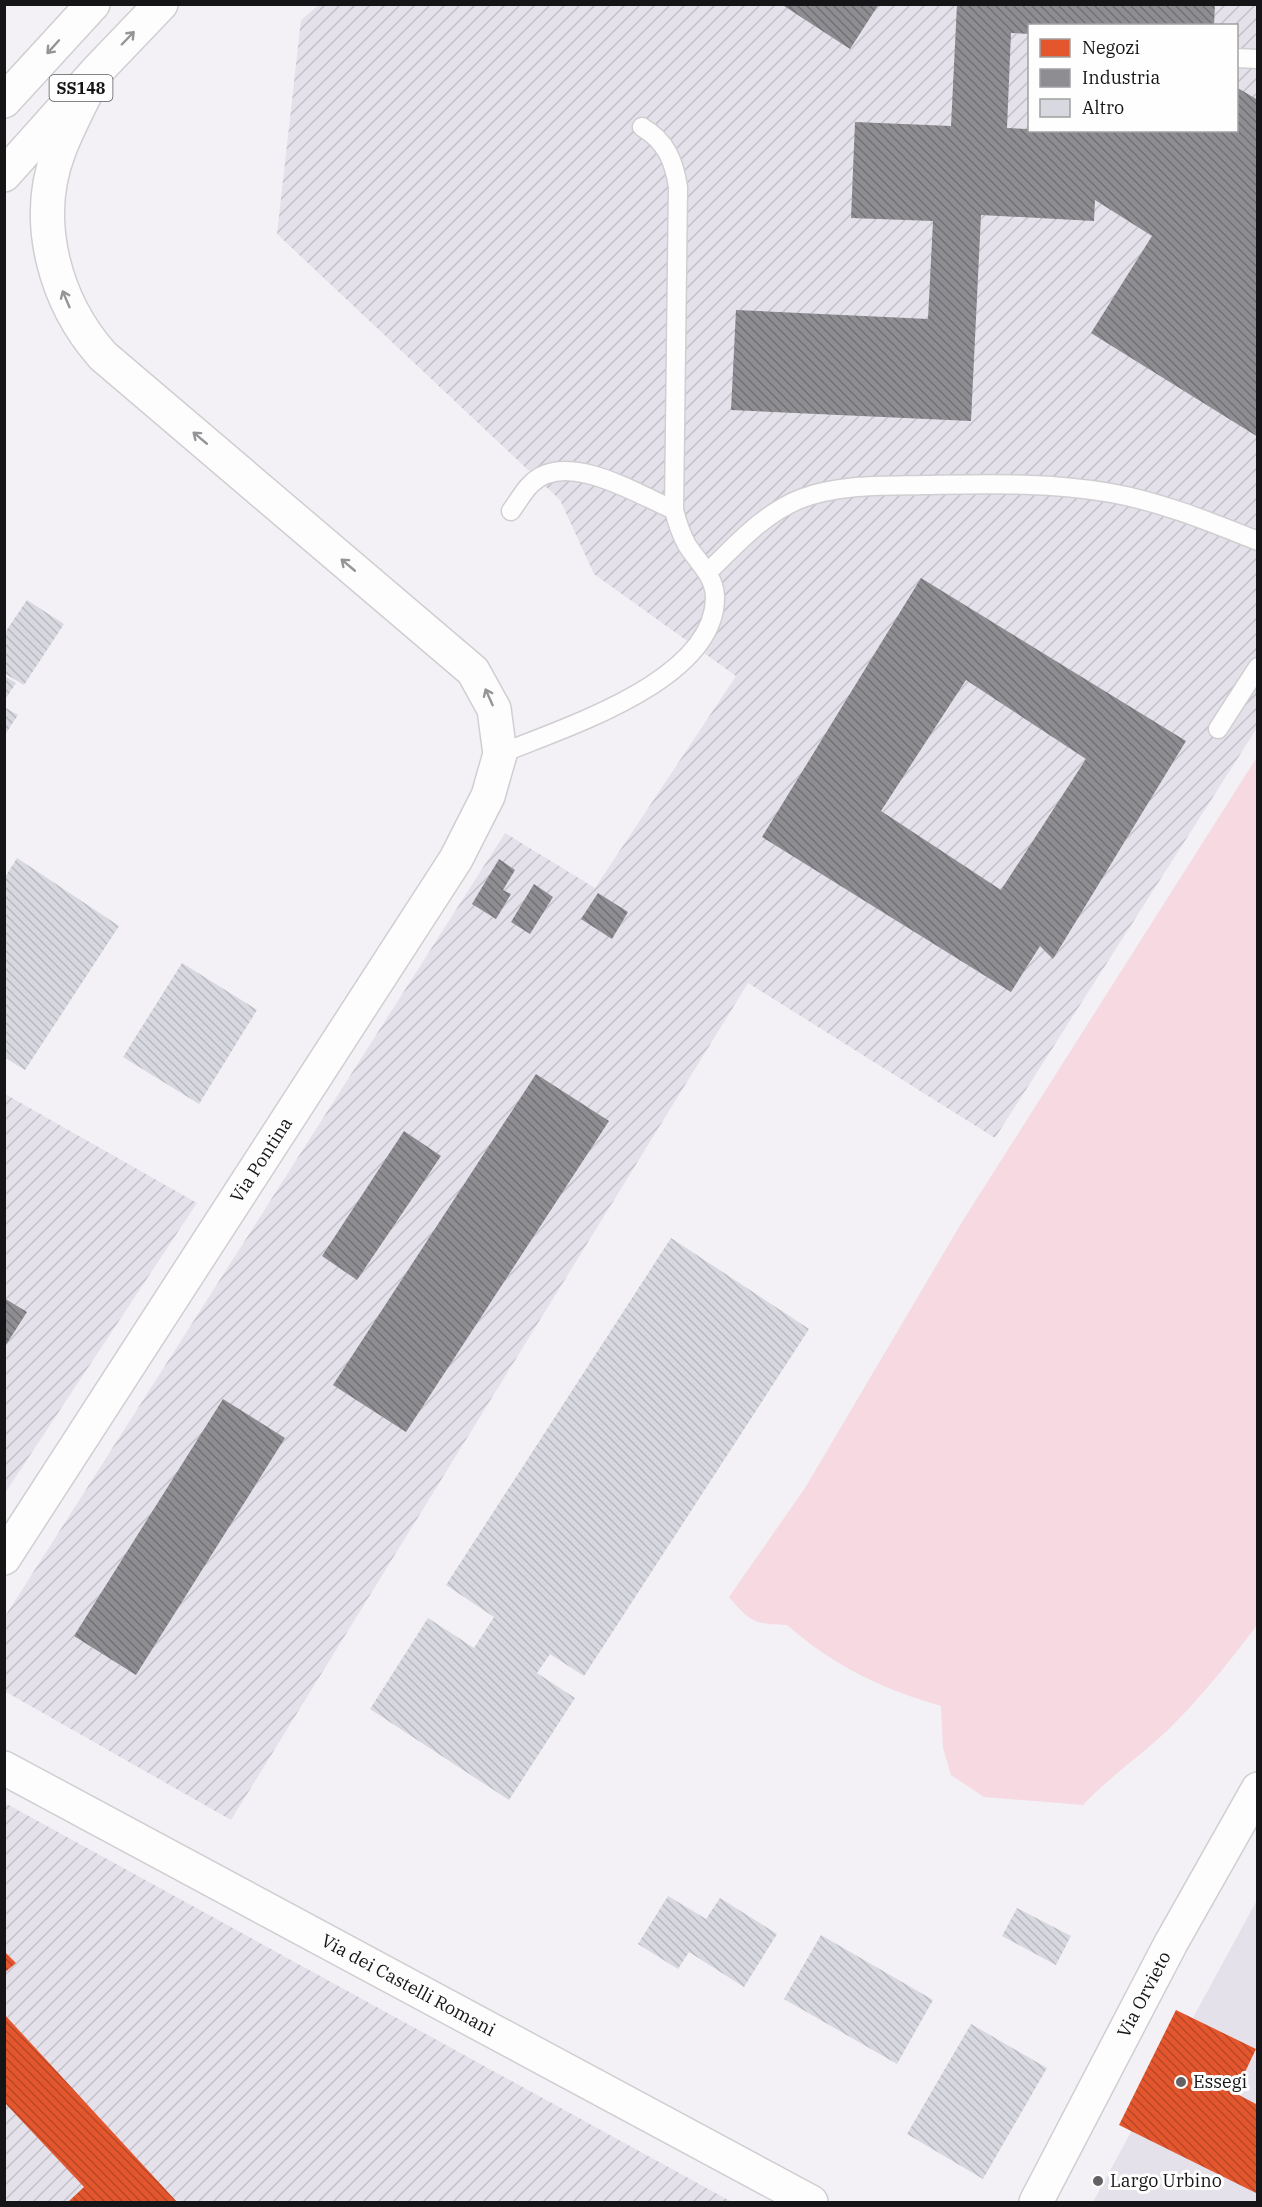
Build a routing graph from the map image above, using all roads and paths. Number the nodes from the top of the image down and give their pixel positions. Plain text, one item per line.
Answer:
1 (93, 4) edge
2 (161, 4) edge
3 (1238, 58) edge
4 (1257, 59) edge
5 (96, 72) junction
6 (4, 101) edge
7 (642, 127) dead end
8 (4, 175) edge
9 (674, 510) junction
10 (511, 511) dead end
11 (1257, 541) edge
12 (708, 572) junction
13 (1257, 667) edge
14 (1218, 729) dead end
15 (500, 754) junction
16 (4, 1558) edge
17 (4, 1768) edge
18 (1257, 1789) edge
19 (811, 2202) edge
20 (1036, 2202) edge

1 -> 6 main road, SS148
5 -> 2 main road, SS148
3 - 4 lane
5 - 8 main road, SS148
15 -> 5 main road
7 - 9 lane
9 - 10 lane
9 - 12 lane
11 - 12 lane
12 - 15 lane
13 - 14 lane
15 - 16 main road, Via Pontina
17 - 19 main road, Via dei Castelli Romani
18 - 20 main road, Via Orvieto

